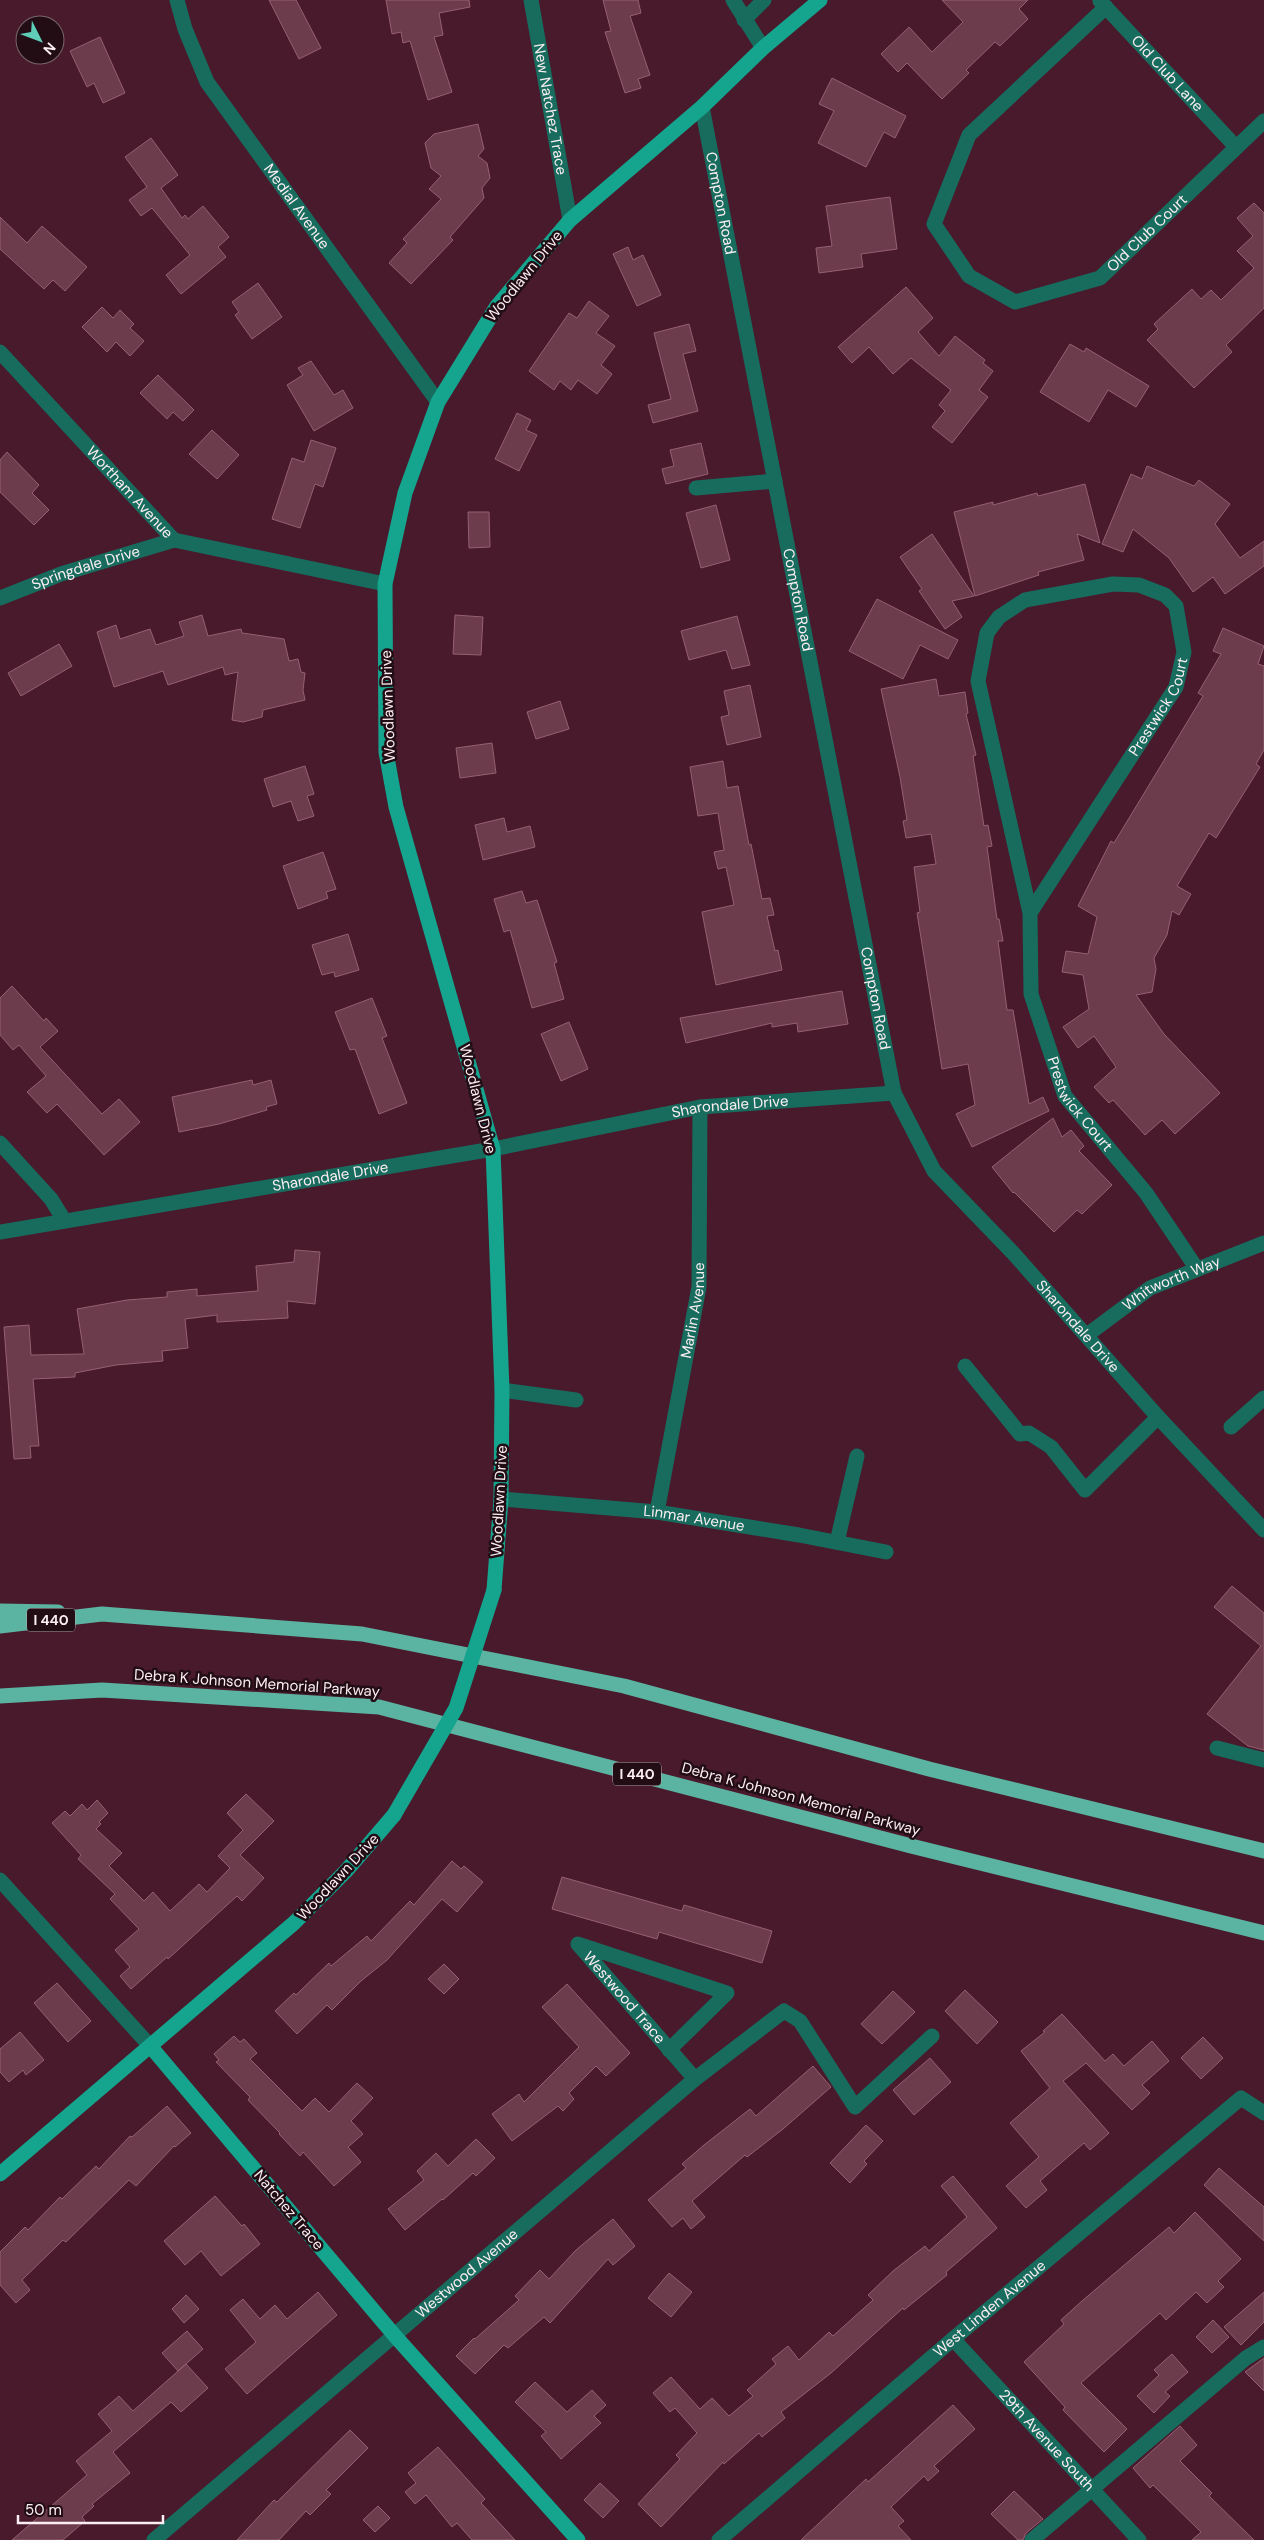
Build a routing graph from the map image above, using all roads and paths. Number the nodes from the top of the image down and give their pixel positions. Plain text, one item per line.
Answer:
1 (177, 0) edge
2 (531, 0) edge
3 (733, 0) edge
4 (764, 0) edge
5 (820, 0) edge
6 (1102, 4) edge
7 (744, 20) junction
8 (763, 48) junction
9 (702, 107) junction
10 (1264, 121) edge
11 (1236, 148) junction
12 (570, 220) junction
13 (0, 352) edge
14 (438, 402) junction
15 (775, 481) junction
16 (696, 488) dead end
17 (174, 540) junction
18 (385, 584) junction
19 (0, 598) edge
20 (1030, 913) junction
21 (894, 1093) junction
22 (700, 1107) junction
23 (0, 1142) edge
24 (493, 1149) junction
25 (64, 1220) junction
26 (0, 1232) edge
27 (1264, 1243) edge
28 (1197, 1269) junction
29 (1087, 1335) junction
30 (965, 1366) dead end
31 (502, 1390) junction
32 (1264, 1398) edge
33 (576, 1400) dead end
34 (1158, 1416) junction
35 (1231, 1427) dead end
36 (857, 1456) dead end
37 (501, 1499) junction
38 (658, 1512) junction
39 (1264, 1530) edge
40 (837, 1542) junction
41 (886, 1552) dead end
42 (0, 1611) edge
43 (102, 1614) junction
44 (0, 1626) edge
45 (0, 1696) edge
46 (1217, 1748) dead end
47 (1264, 1760) edge
48 (1264, 1851) edge
49 (0, 1880) edge
50 (1264, 1933) edge
51 (932, 2036) dead end
52 (151, 2047) junction
53 (669, 2050) junction
54 (695, 2080) junction
55 (1264, 2114) edge
56 (0, 2174) edge
57 (395, 2336) junction
58 (953, 2339) junction
59 (1264, 2347) edge
60 (1092, 2490) junction
61 (154, 2540) edge
62 (578, 2540) edge
63 (719, 2540) edge
64 (1032, 2540) edge
65 (1139, 2540) edge

1 - 14 street, Medial Avenue
2 - 12 street, New Natchez Trace
3 - 7 street
4 - 7 street
5 - 8 main road, Woodlawn Drive
6 - 11 street, Old Club Lane
6 - 11 street, Old Club Court
7 - 8 street
8 - 9 main road, Woodlawn Drive
9 - 12 main road, Woodlawn Drive
9 - 15 street, Compton Road
10 - 11 street, Old Club Court
12 - 14 main road, Woodlawn Drive
13 - 17 street, Wortham Avenue
14 - 18 main road, Woodlawn Drive
15 - 16 street
15 - 21 street, Compton Road
17 - 18 street, Wortham Avenue
17 - 19 street, Springdale Drive
18 - 24 main road, Woodlawn Drive
20 - 20 street, Prestwick Court
20 - 28 street, Prestwick Court
21 - 22 street, Sharondale Drive
21 - 29 street, Sharondale Drive
22 - 24 street, Sharondale Drive
22 - 38 street, Marlin Avenue
23 - 25 street
24 - 25 street, Sharondale Drive
24 - 31 main road, Woodlawn Drive
25 - 26 street, Sharondale Drive
27 - 28 street, Whitworth Way
28 - 29 street, Whitworth Way
29 - 34 street, Sharondale Drive
30 - 34 street
31 - 33 street
31 - 37 main road, Woodlawn Drive
32 - 35 street
34 - 39 street, Sharondale Drive
36 - 40 street
37 - 38 street, Linmar Avenue
37 - 52 main road, Woodlawn Drive, bridge
38 - 40 street, Linmar Avenue
40 - 41 street, Linmar Avenue
42 - 43 highway
43 - 44 highway, I 440
43 - 48 highway, I 440
45 - 50 highway, Debra K Johnson Memorial Parkway / I 440
46 - 47 street
49 - 52 street, Natchez Trace
51 - 54 street, Westwood Avenue
52 - 56 main road, Woodlawn Drive
52 - 57 main road, Natchez Trace
53 - 53 street, Westwood Trace
53 - 54 street, Westwood Trace
54 - 57 street, Westwood Avenue
55 - 58 street, West Linden Avenue
57 - 61 street, Westwood Avenue
57 - 62 main road, Natchez Trace
58 - 60 street, 29th Avenue South
58 - 63 street, West Linden Avenue
59 - 60 street
60 - 64 street
60 - 65 street, 29th Avenue South

